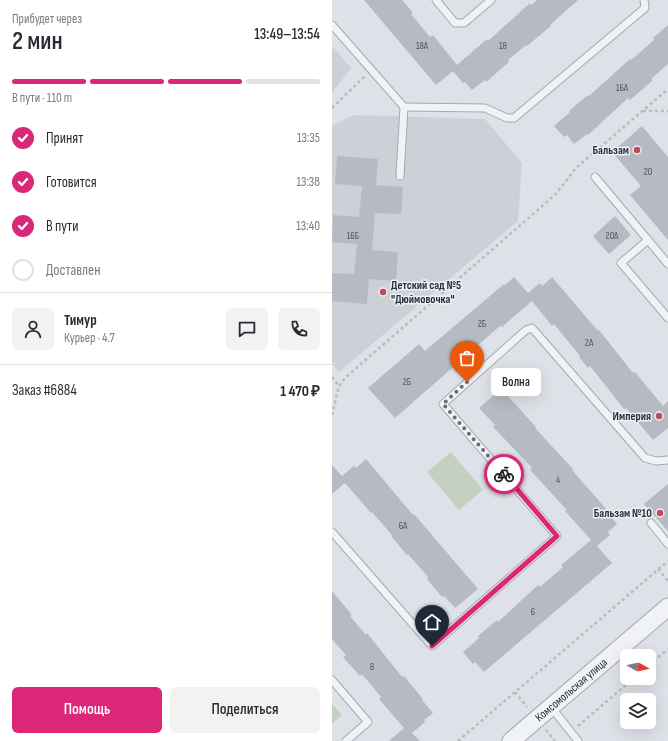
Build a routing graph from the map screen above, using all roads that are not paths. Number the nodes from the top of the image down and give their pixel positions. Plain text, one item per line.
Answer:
1 (436, 0) edge
2 (491, 0) edge
3 (644, 0) edge
4 (332, 25) edge
5 (404, 107) junction
6 (400, 176) dead end
7 (595, 177) dead end
8 (648, 240) junction
9 (668, 264) edge
10 (668, 318) edge
11 (668, 460) edge
12 (651, 523) dead end
13 (332, 532) edge
14 (668, 544) edge
15 (668, 607) edge
16 (332, 680) edge
17 (551, 707) junction
18 (346, 741) edge
19 (511, 741) edge
20 (578, 741) edge

1 - 2 lane
3 - 5 lane
4 - 5 lane
5 - 6 lane
7 - 8 lane
8 - 9 lane
8 - 10 lane
11 - 13 lane
12 - 14 lane
15 - 17 street, Комсомольская улица
16 - 18 lane
17 - 19 street, Комсомольская улица
17 - 20 lane

